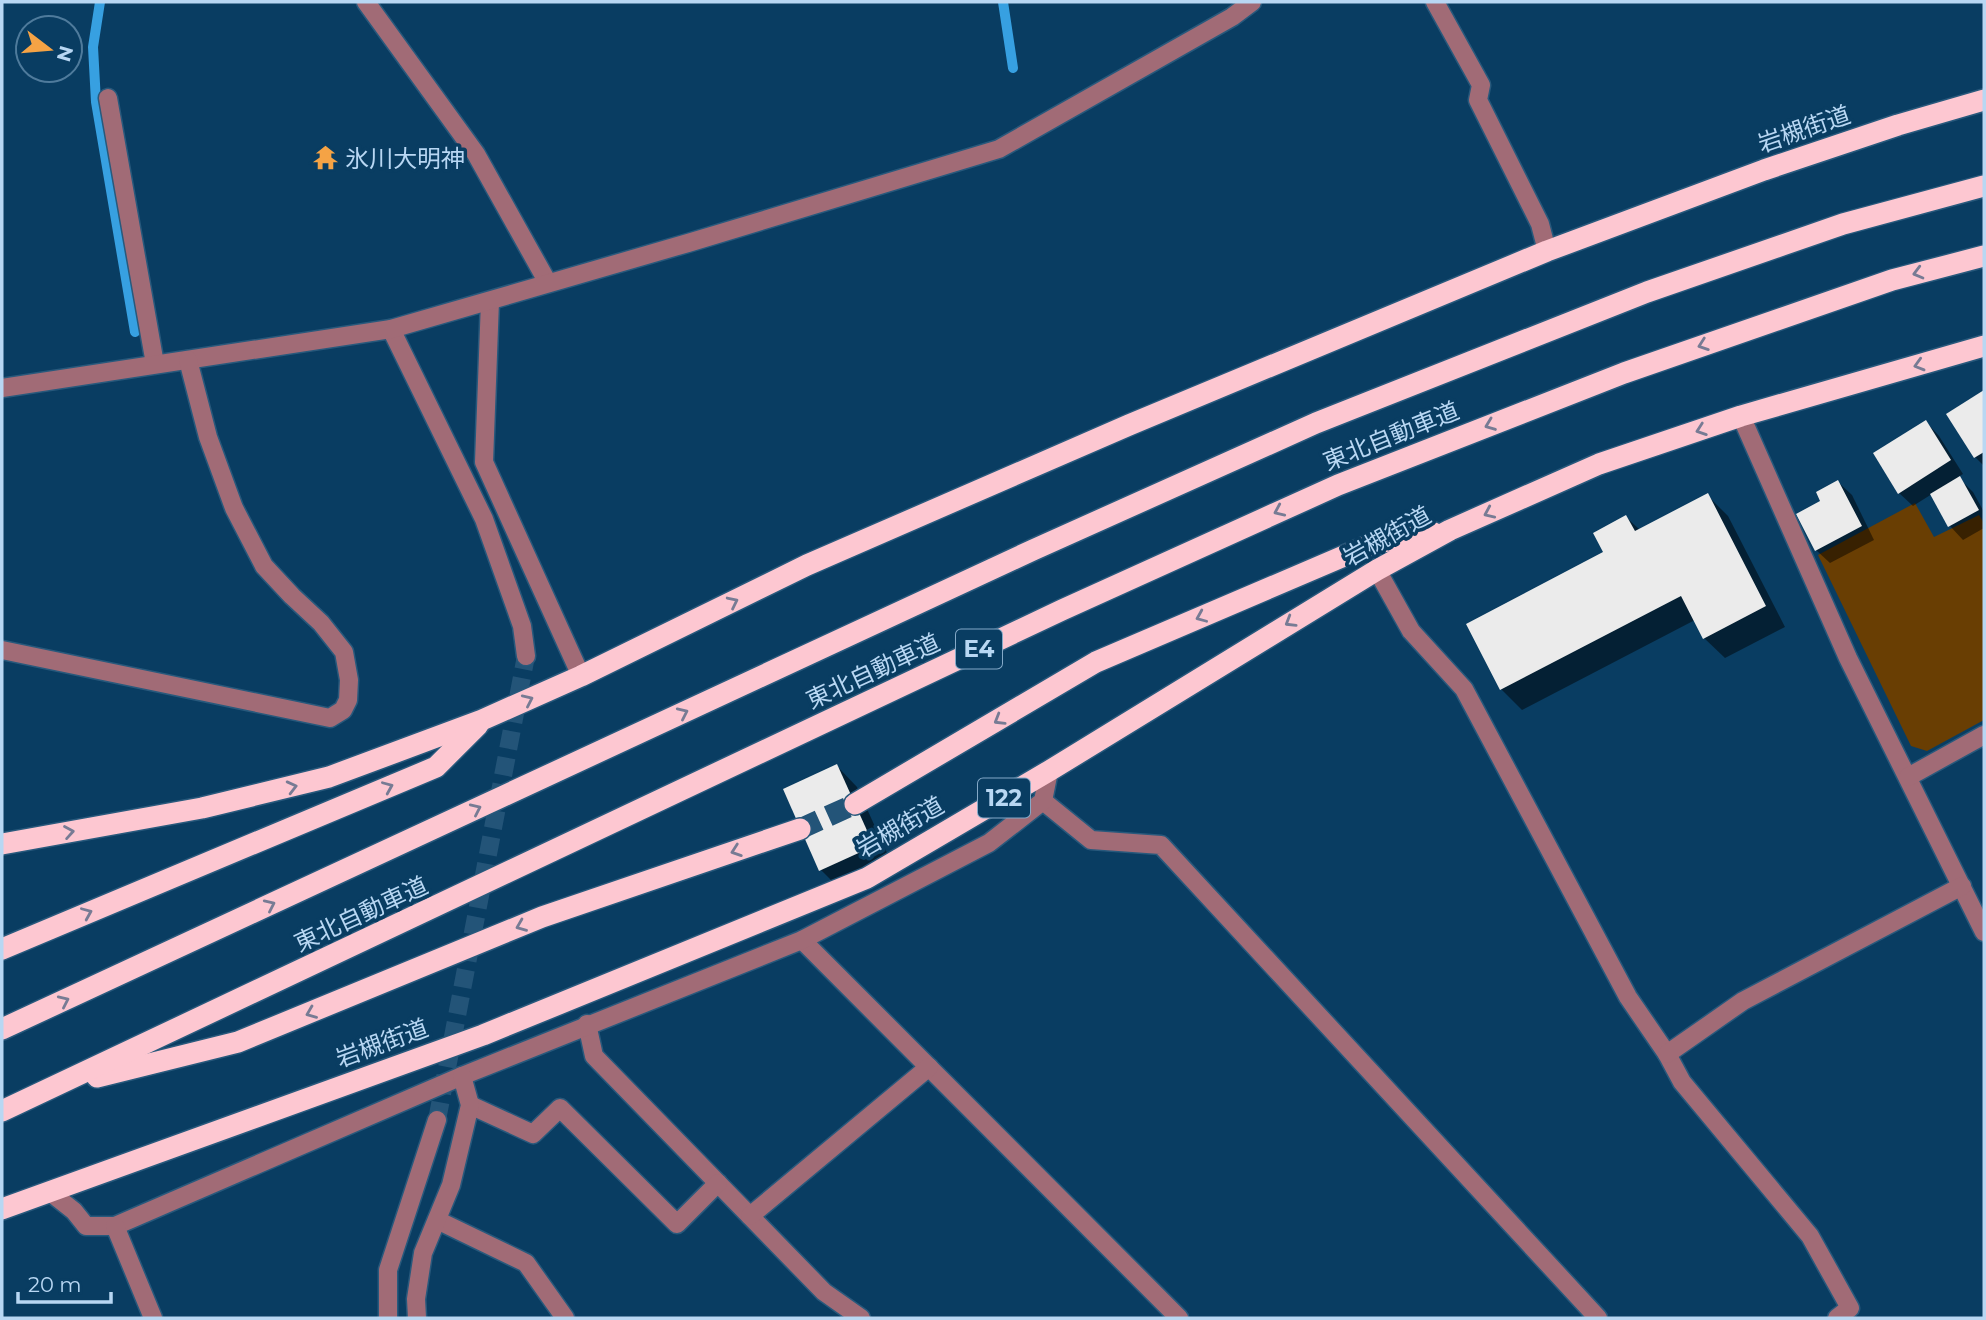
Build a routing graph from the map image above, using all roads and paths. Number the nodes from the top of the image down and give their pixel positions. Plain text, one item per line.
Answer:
1 (366, 2) edge
2 (1252, 2) edge
3 (1435, 2) edge
4 (1235, 9) edge
5 (108, 98) dead end
6 (1984, 100) edge
7 (1984, 186) edge
8 (1547, 251) junction
9 (1984, 256) edge
10 (548, 283) junction
11 (490, 301) junction
12 (391, 329) junction
13 (1984, 346) edge
14 (188, 360) junction
15 (155, 364) junction
16 (2, 388) edge
17 (1741, 416) junction
18 (1450, 530) junction
19 (1377, 570) junction
20 (2, 650) edge
21 (526, 656) tunnel mouth
22 (581, 676) junction
23 (482, 720) junction
24 (1984, 735) edge
25 (1049, 771) junction
26 (1908, 778) junction
27 (1043, 801) junction
28 (855, 804) tunnel mouth
29 (800, 829) tunnel mouth
30 (2, 844) edge
31 (1962, 886) junction
32 (1984, 932) edge
33 (802, 940) junction
34 (2, 949) edge
35 (587, 1024) junction
36 (2, 1029) edge
37 (1667, 1055) junction
38 (929, 1067) junction
39 (462, 1076) junction
40 (50, 1088) junction
41 (470, 1105) junction
42 (2, 1111) edge
43 (437, 1120) tunnel mouth
44 (718, 1183) junction
45 (50, 1192) junction
46 (2, 1209) edge
47 (750, 1216) junction
48 (437, 1220) junction
49 (116, 1226) junction
50 (153, 1318) edge
51 (388, 1318) edge
52 (417, 1318) edge
53 (565, 1318) edge
54 (861, 1318) edge
55 (1179, 1318) edge
56 (1598, 1318) edge
57 (1837, 1318) edge

1 - 10 street
2 - 4 street
3 - 8 street
4 - 10 street
5 - 15 street
6 - 8 highway, 岩槻街道
36 -> 7 highway, 東北自動車道
22 -> 8 highway, 岩槻街道
9 -> 40 highway, 東北自動車道 / E4
10 - 11 street
11 - 12 street
11 - 22 street
12 - 14 street
12 - 21 street
13 -> 17 highway, 岩槻街道 / 122
14 - 15 street
14 - 20 street
15 - 16 street
17 -> 18 highway, 岩槻街道 / 122
17 - 26 street
18 - 19 highway, 岩槻街道 / 122
18 -> 28 highway
19 -> 25 highway, 岩槻街道 / 122
19 - 37 street
23 -> 22 highway, 岩槻街道
30 -> 23 highway, 岩槻街道
34 -> 23 highway
24 - 26 street
25 - 27 street
25 - 45 highway, 岩槻街道 / 122
26 - 31 street
27 - 33 street
27 - 56 street
29 -> 40 highway
31 - 32 street
31 - 37 street
33 - 35 street
33 - 38 street
35 - 39 street
35 - 44 street
37 - 57 street
38 - 47 street
38 - 55 street
39 - 41 street
39 - 49 street
40 - 42 highway, 東北自動車道 / E4
41 - 44 street
41 - 48 street
43 - 51 street
44 - 47 street
45 - 46 highway, 岩槻街道 / 122
45 - 49 street
47 - 54 street
48 - 52 street
48 - 53 street
49 - 50 street

